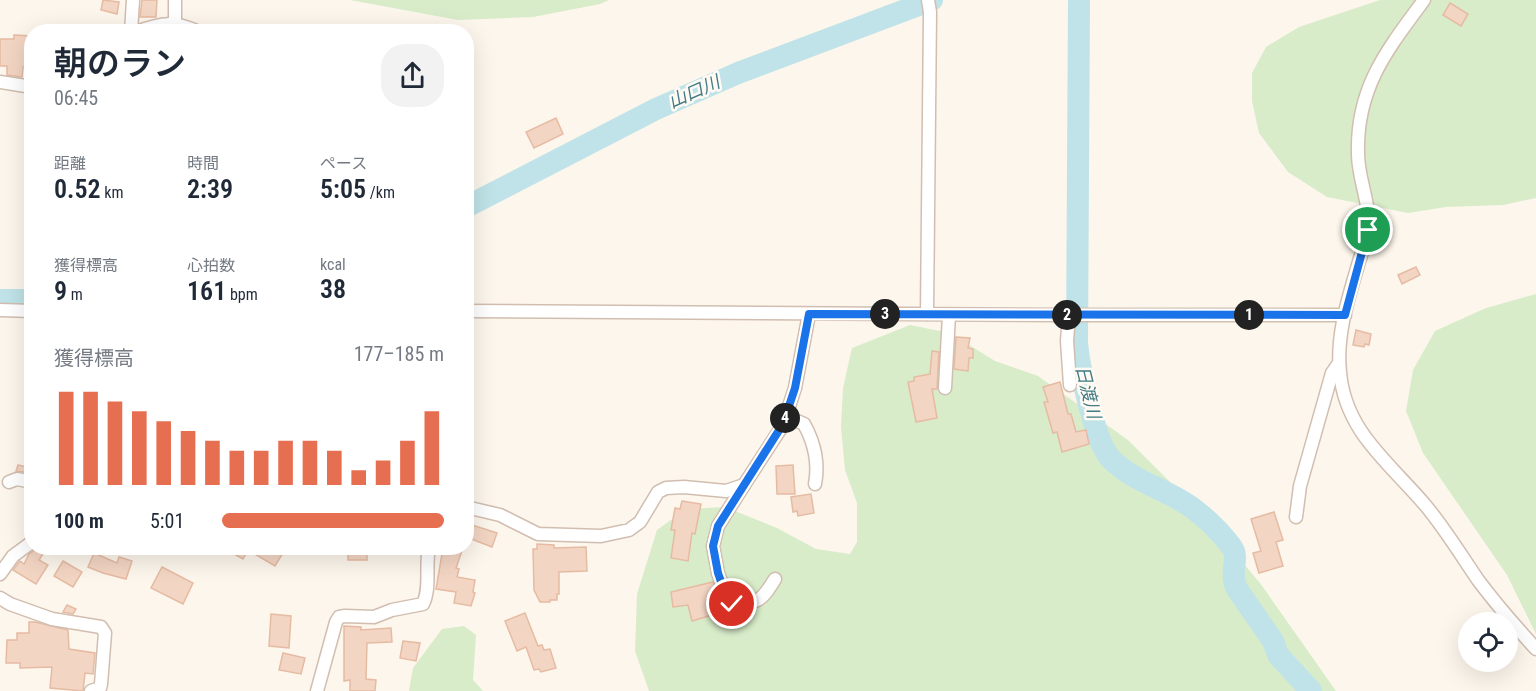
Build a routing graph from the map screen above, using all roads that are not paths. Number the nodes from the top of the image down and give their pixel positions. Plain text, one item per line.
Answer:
1 (134, 0) edge
2 (175, 0) edge
3 (1424, 0) edge
4 (928, 2) edge
5 (175, 23) joint
6 (132, 24) edge
7 (166, 24) edge
8 (0, 82) edge
9 (24, 86) edge
10 (0, 310) edge
11 (24, 311) edge
12 (474, 311) edge
13 (809, 314) junction
14 (927, 314) junction
15 (949, 315) junction
16 (1075, 315) junction
17 (1345, 315) junction
18 (1339, 363) junction
19 (1070, 385) dead end
20 (945, 388) dead end
21 (786, 416) junction
22 (24, 480) edge
23 (9, 482) dead end
24 (815, 484) dead end
25 (744, 485) junction
26 (474, 509) edge
27 (1296, 517) dead end
28 (24, 548) edge
29 (427, 555) edge
30 (0, 574) edge
31 (775, 579) dead end
32 (0, 598) edge
33 (1536, 650) edge
34 (91, 691) edge
35 (317, 691) edge

1 - 6 street
2 - 5 street
3 - 17 street
4 - 14 street
5 - 7 street
8 - 9 street
10 - 11 street
12 - 13 street
13 - 14 street
13 - 21 street
14 - 15 street
15 - 16 street
15 - 20 street
16 - 17 street
16 - 19 street
17 - 18 street
18 - 27 street
18 - 33 street
21 - 24 street
21 - 25 street
22 - 23 street
25 - 26 street
25 - 31 street
28 - 30 street
29 - 35 street
32 - 34 street

